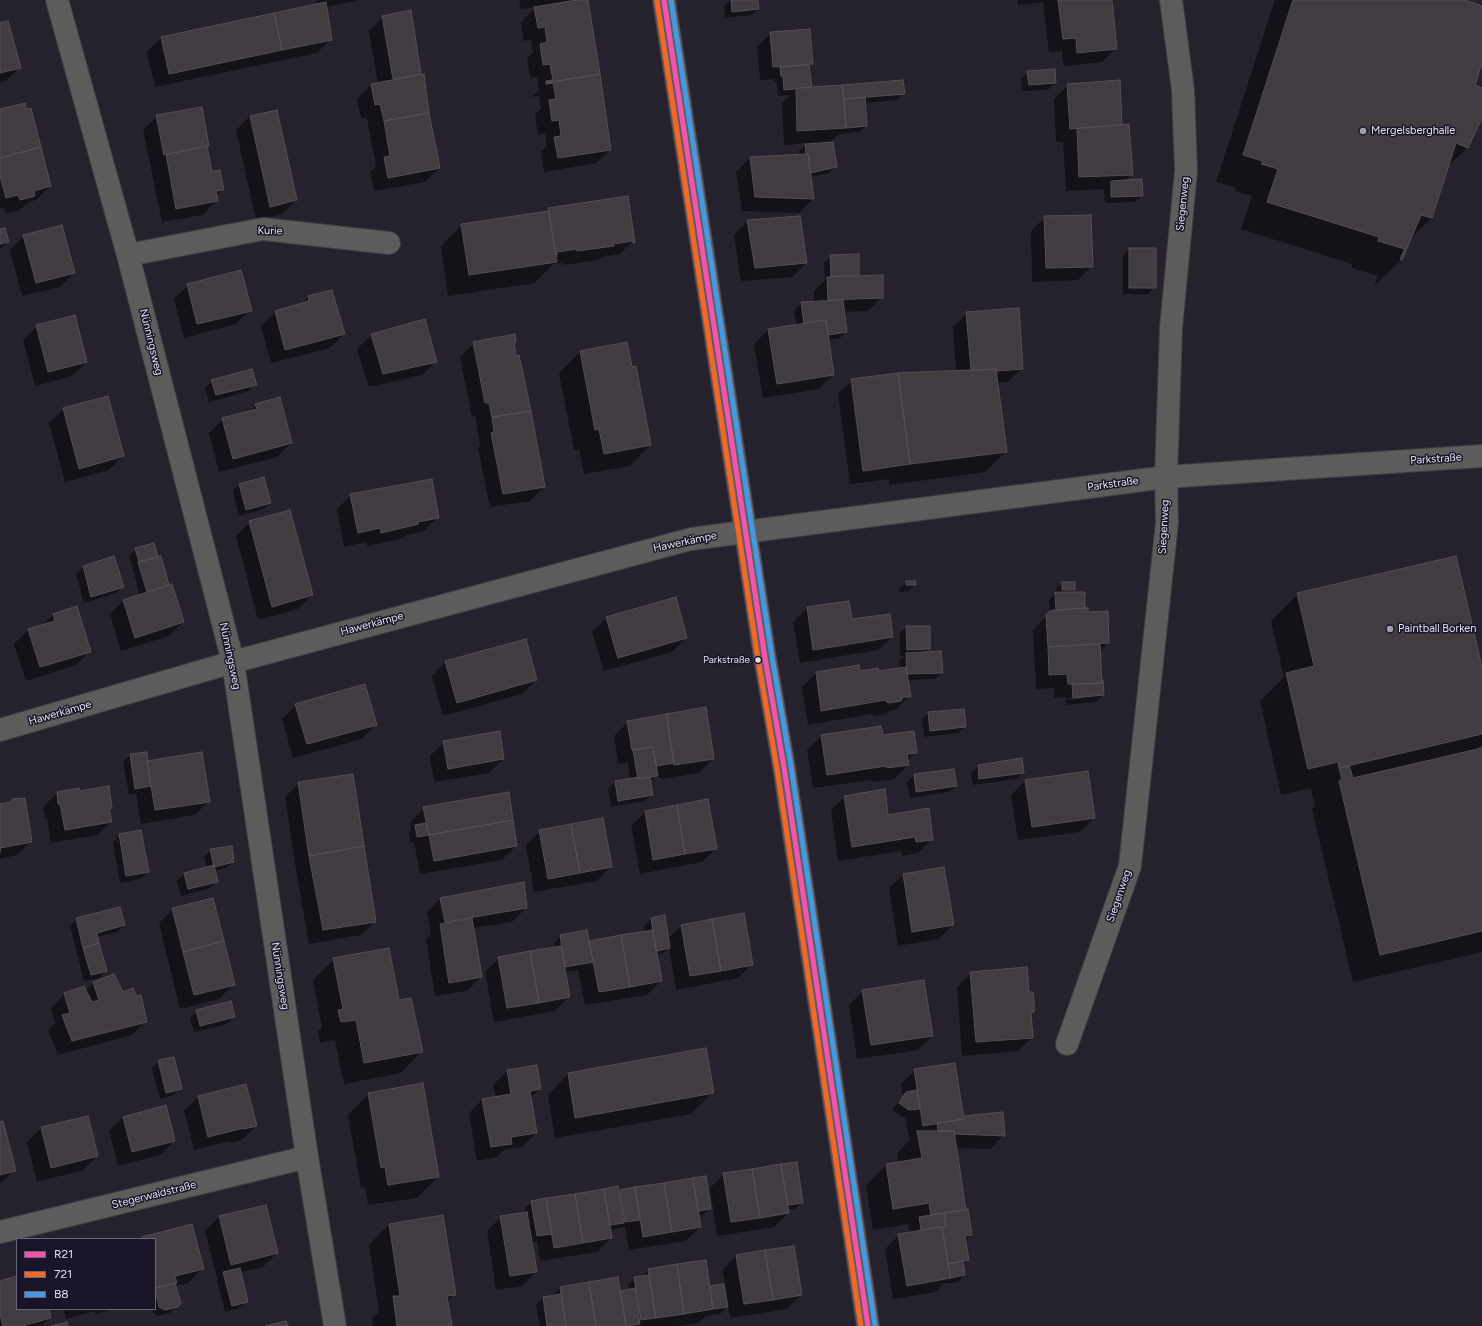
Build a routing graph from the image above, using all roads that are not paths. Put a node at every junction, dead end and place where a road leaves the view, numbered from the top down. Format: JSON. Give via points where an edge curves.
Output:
{"nodes":[{"id":1,"x":57,"y":0,"type":"edge"},
{"id":2,"x":664,"y":0,"type":"edge"},
{"id":3,"x":1171,"y":0,"type":"edge"},
{"id":4,"x":389,"y":243,"type":"dead end"},
{"id":5,"x":128,"y":255,"type":"junction"},
{"id":6,"x":1482,"y":456,"type":"edge"},
{"id":7,"x":1166,"y":477,"type":"junction"},
{"id":8,"x":746,"y":531,"type":"junction"},
{"id":9,"x":233,"y":662,"type":"junction"},
{"id":10,"x":0,"y":730,"type":"edge"},
{"id":11,"x":1067,"y":1044,"type":"dead end"},
{"id":12,"x":308,"y":1157,"type":"junction"},
{"id":13,"x":0,"y":1232,"type":"edge"},
{"id":14,"x":335,"y":1326,"type":"edge"},
{"id":15,"x":868,"y":1326,"type":"edge"}],
"edges":[{"from":1,"to":5,"type":"street","name":"Nünningsweg"},
{"from":2,"to":8,"type":"main road"},
{"from":3,"to":7,"type":"street","name":"Siegenweg","via":[[1183,90],[1186,171],[1171,328]]},
{"from":4,"to":5,"type":"street","name":"Kurie","via":[[263,229]]},
{"from":5,"to":9,"type":"street","name":"Nünningsweg"},
{"from":6,"to":7,"type":"street","name":"Parkstraße"},
{"from":7,"to":8,"type":"street","name":"Parkstraße"},
{"from":7,"to":11,"type":"street","name":"Siegenweg","via":[[1166,523],[1130,866]]},
{"from":8,"to":9,"type":"street","name":"Hawerkämpe","via":[[691,539]]},
{"from":8,"to":15,"type":"main road"},
{"from":9,"to":10,"type":"street","name":"Hawerkämpe"},
{"from":9,"to":12,"type":"street","name":"Nünningsweg"},
{"from":12,"to":13,"type":"street","name":"Stegerwaldstraße"},
{"from":12,"to":14,"type":"street","name":"Nünningsweg"}]}
